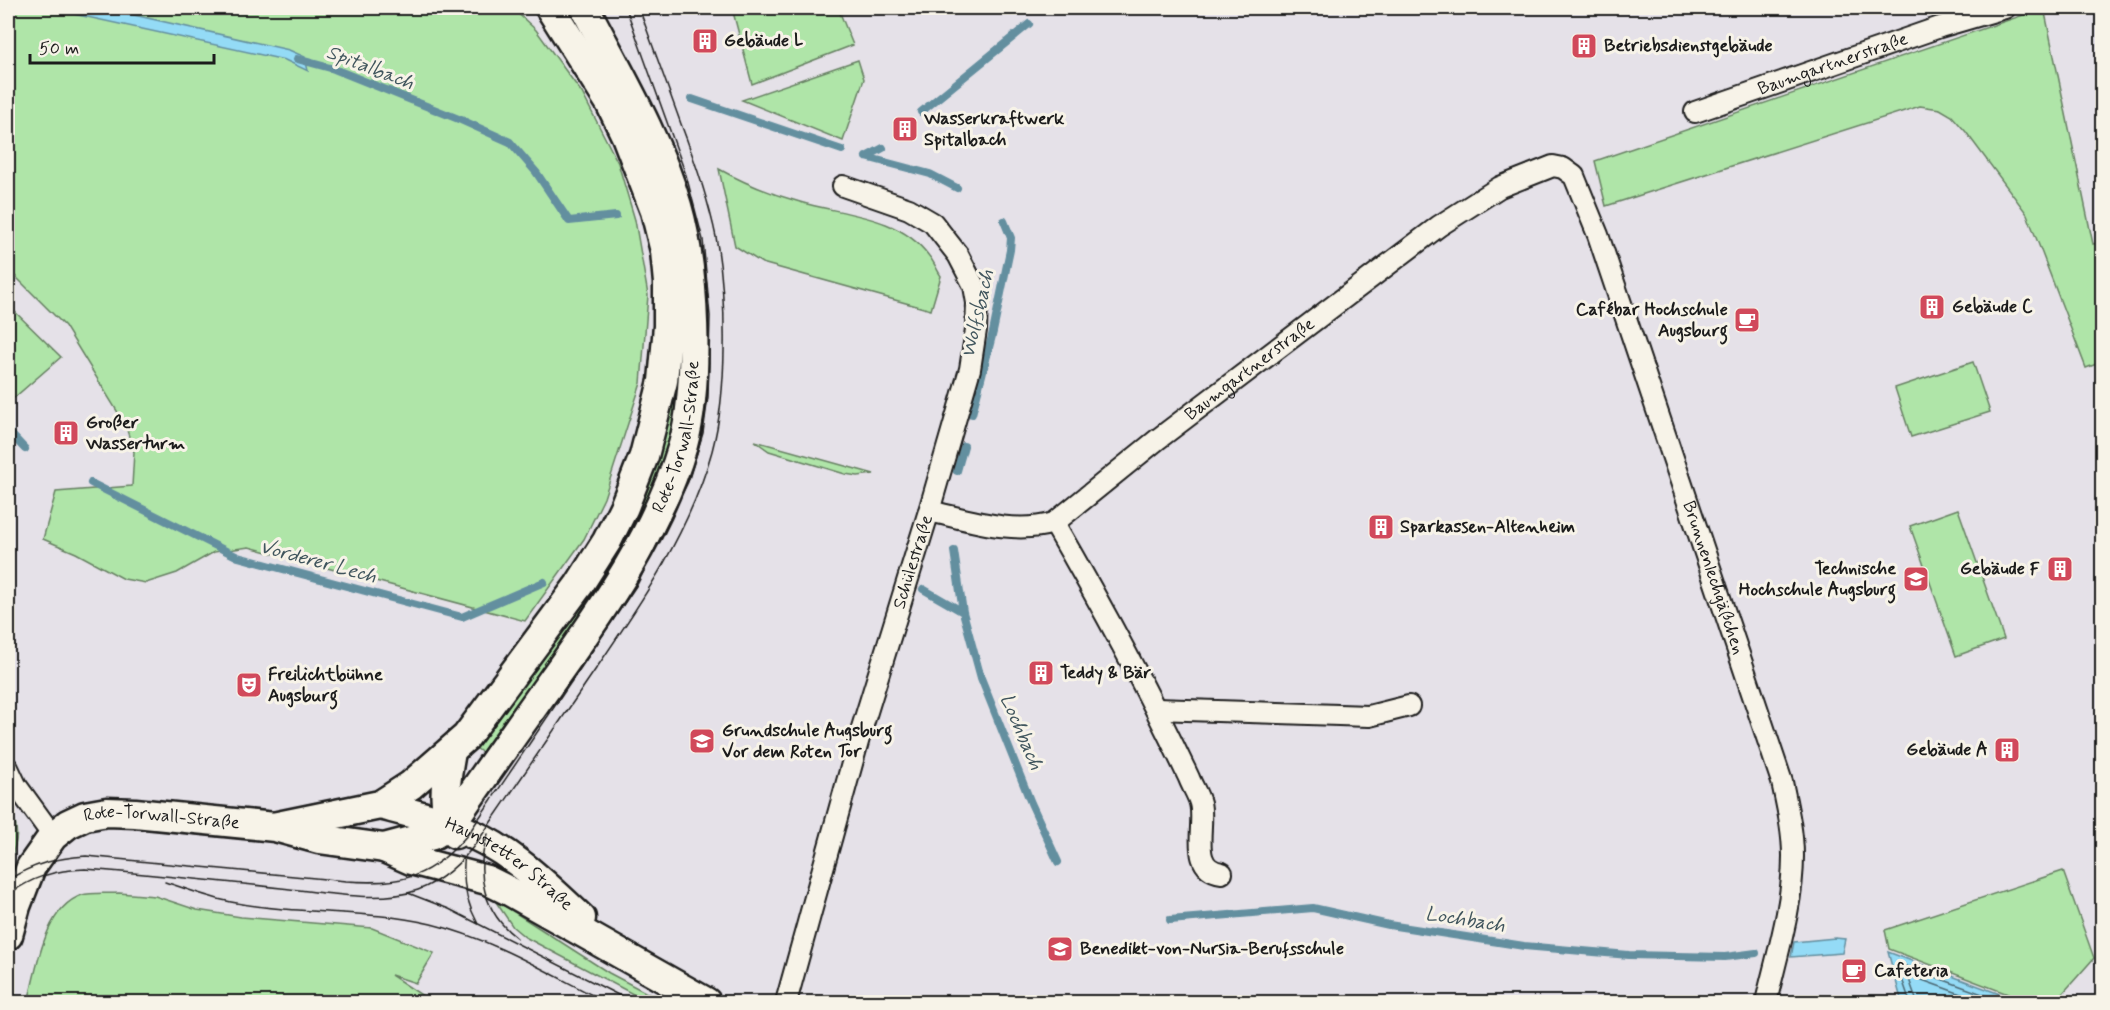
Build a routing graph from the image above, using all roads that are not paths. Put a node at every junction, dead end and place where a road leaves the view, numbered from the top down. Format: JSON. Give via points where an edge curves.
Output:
{"nodes":[{"id":1,"x":550,"y":8,"type":"edge"},
{"id":2,"x":585,"y":8,"type":"edge"},
{"id":3,"x":2005,"y":8,"type":"edge"},
{"id":4,"x":1695,"y":112,"type":"dead end"},
{"id":5,"x":1563,"y":168,"type":"joint"},
{"id":6,"x":843,"y":186,"type":"dead end"},
{"id":7,"x":929,"y":511,"type":"junction"},
{"id":8,"x":1054,"y":523,"type":"junction"},
{"id":9,"x":1409,"y":706,"type":"dead end"},
{"id":10,"x":1156,"y":708,"type":"junction"},
{"id":11,"x":451,"y":752,"type":"junction"},
{"id":12,"x":8,"y":768,"type":"edge"},
{"id":13,"x":380,"y":805,"type":"junction"},
{"id":14,"x":450,"y":825,"type":"junction"},
{"id":15,"x":275,"y":827,"type":"junction"},
{"id":16,"x":53,"y":836,"type":"junction"},
{"id":17,"x":384,"y":848,"type":"junction"},
{"id":18,"x":1222,"y":873,"type":"dead end"},
{"id":19,"x":487,"y":880,"type":"junction"},
{"id":20,"x":8,"y":935,"type":"edge"},
{"id":21,"x":615,"y":951,"type":"junction"},
{"id":22,"x":705,"y":1002,"type":"edge"},
{"id":23,"x":786,"y":1002,"type":"edge"},
{"id":24,"x":1766,"y":1002,"type":"edge"}],
"edges":[{"from":1,"to":11,"type":"main road","name":"Rote-Torwall-Straße","via":[[610,104],[655,210],[668,283],[663,381],[644,456],[607,541],[536,645]]},
{"from":2,"to":14,"type":"main road","name":"Rote-Torwall-Straße","via":[[648,130],[678,207],[690,276],[690,409],[676,468],[644,538],[580,640]]},
{"from":3,"to":4,"type":"street","name":"Baumgartnerstraße","via":[[1946,24]]},
{"from":5,"to":8,"type":"street","name":"Baumgartnerstraße","via":[[1553,166],[1500,187],[1439,226]]},
{"from":5,"to":24,"type":"street","name":"Brunnenlechgäßchen","via":[[1574,176],[1598,235],[1782,782],[1793,856],[1787,911]]},
{"from":6,"to":7,"type":"street","name":"Schülestraße","via":[[909,209],[933,223],[958,255],[974,286],[976,330],[970,369]]},
{"from":7,"to":8,"type":"street","name":"Baumgartnerstraße","via":[[1000,527],[1036,528]]},
{"from":7,"to":23,"type":"street","name":"Schülestraße","via":[[861,731]]},
{"from":8,"to":10,"type":"street"},
{"from":9,"to":10,"type":"street","via":[[1369,716]]},
{"from":10,"to":18,"type":"street","via":[[1200,803],[1201,856],[1213,872]]},
{"from":11,"to":13,"type":"main road","name":"Rote-Torwall-Straße"},
{"from":11,"to":14,"type":"main road","via":[[445,801]]},
{"from":12,"to":16,"type":"street"},
{"from":13,"to":14,"type":"main road","name":"Rote-Torwall-Straße"},
{"from":13,"to":15,"type":"main road","name":"Rote-Torwall-Straße"},
{"from":14,"to":17,"type":"main road","name":"Rote-Torwall-Straße","via":[[433,835]]},
{"from":14,"to":19,"type":"main road","name":"Haunstetter Straße"},
{"from":14,"to":21,"type":"main road","name":"Haunstetter Straße","via":[[497,847],[531,871]]},
{"from":15,"to":16,"type":"main road","name":"Rote-Torwall-Straße","via":[[107,812],[85,816]]},
{"from":15,"to":17,"type":"main road","name":"Rote-Torwall-Straße","via":[[319,839]]},
{"from":16,"to":20,"type":"main road","via":[[31,867]]},
{"from":17,"to":19,"type":"main road","name":"Haunstetter Straße","via":[[411,860]]},
{"from":19,"to":21,"type":"main road","name":"Haunstetter Straße"},
{"from":21,"to":22,"type":"main road","name":"Haunstetter Straße"}]}
